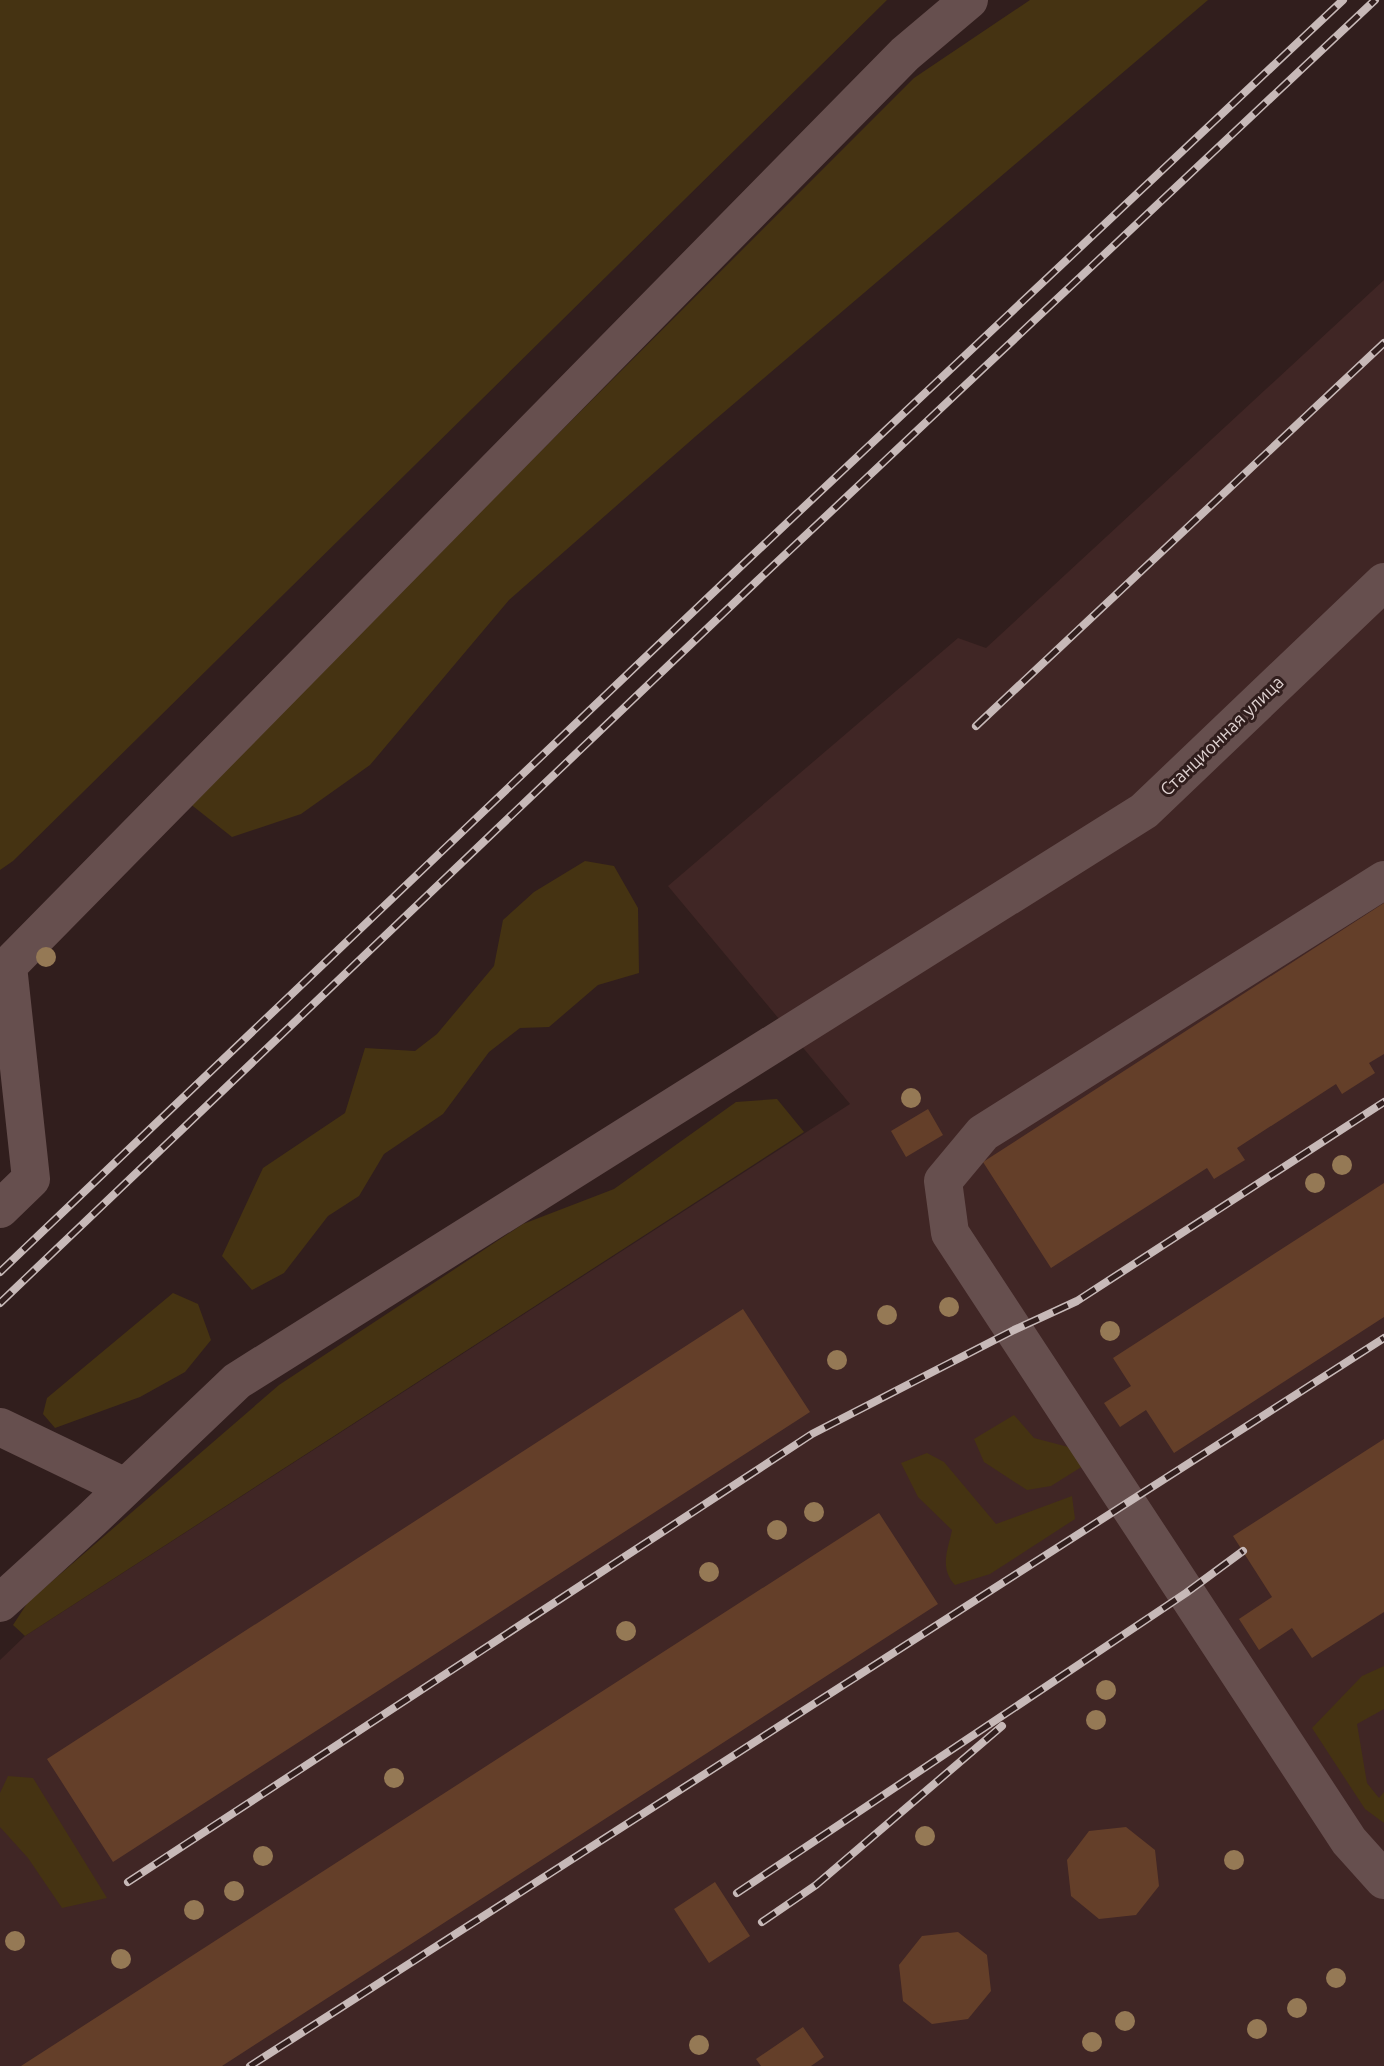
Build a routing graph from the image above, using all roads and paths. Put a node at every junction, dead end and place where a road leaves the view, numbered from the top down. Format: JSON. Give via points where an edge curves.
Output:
{"nodes":[{"id":1,"x":969,"y":0,"type":"edge"},
{"id":2,"x":1384,"y":582,"type":"edge"},
{"id":3,"x":1384,"y":880,"type":"edge"},
{"id":4,"x":0,"y":1209,"type":"edge"},
{"id":5,"x":0,"y":1427,"type":"edge"},
{"id":6,"x":125,"y":1487,"type":"junction"},
{"id":7,"x":0,"y":1603,"type":"edge"},
{"id":8,"x":1384,"y":1880,"type":"edge"}],
"edges":[{"from":1,"to":4,"type":"street","via":[[905,54],[8,966],[31,1179]]},
{"from":2,"to":6,"type":"street","name":"Станционная улица","via":[[1144,811],[237,1381]]},
{"from":3,"to":8,"type":"street","via":[[983,1133],[943,1181],[950,1233],[1349,1841]]},
{"from":5,"to":6,"type":"street"},
{"from":6,"to":7,"type":"street","name":"Станционная улица"}]}
